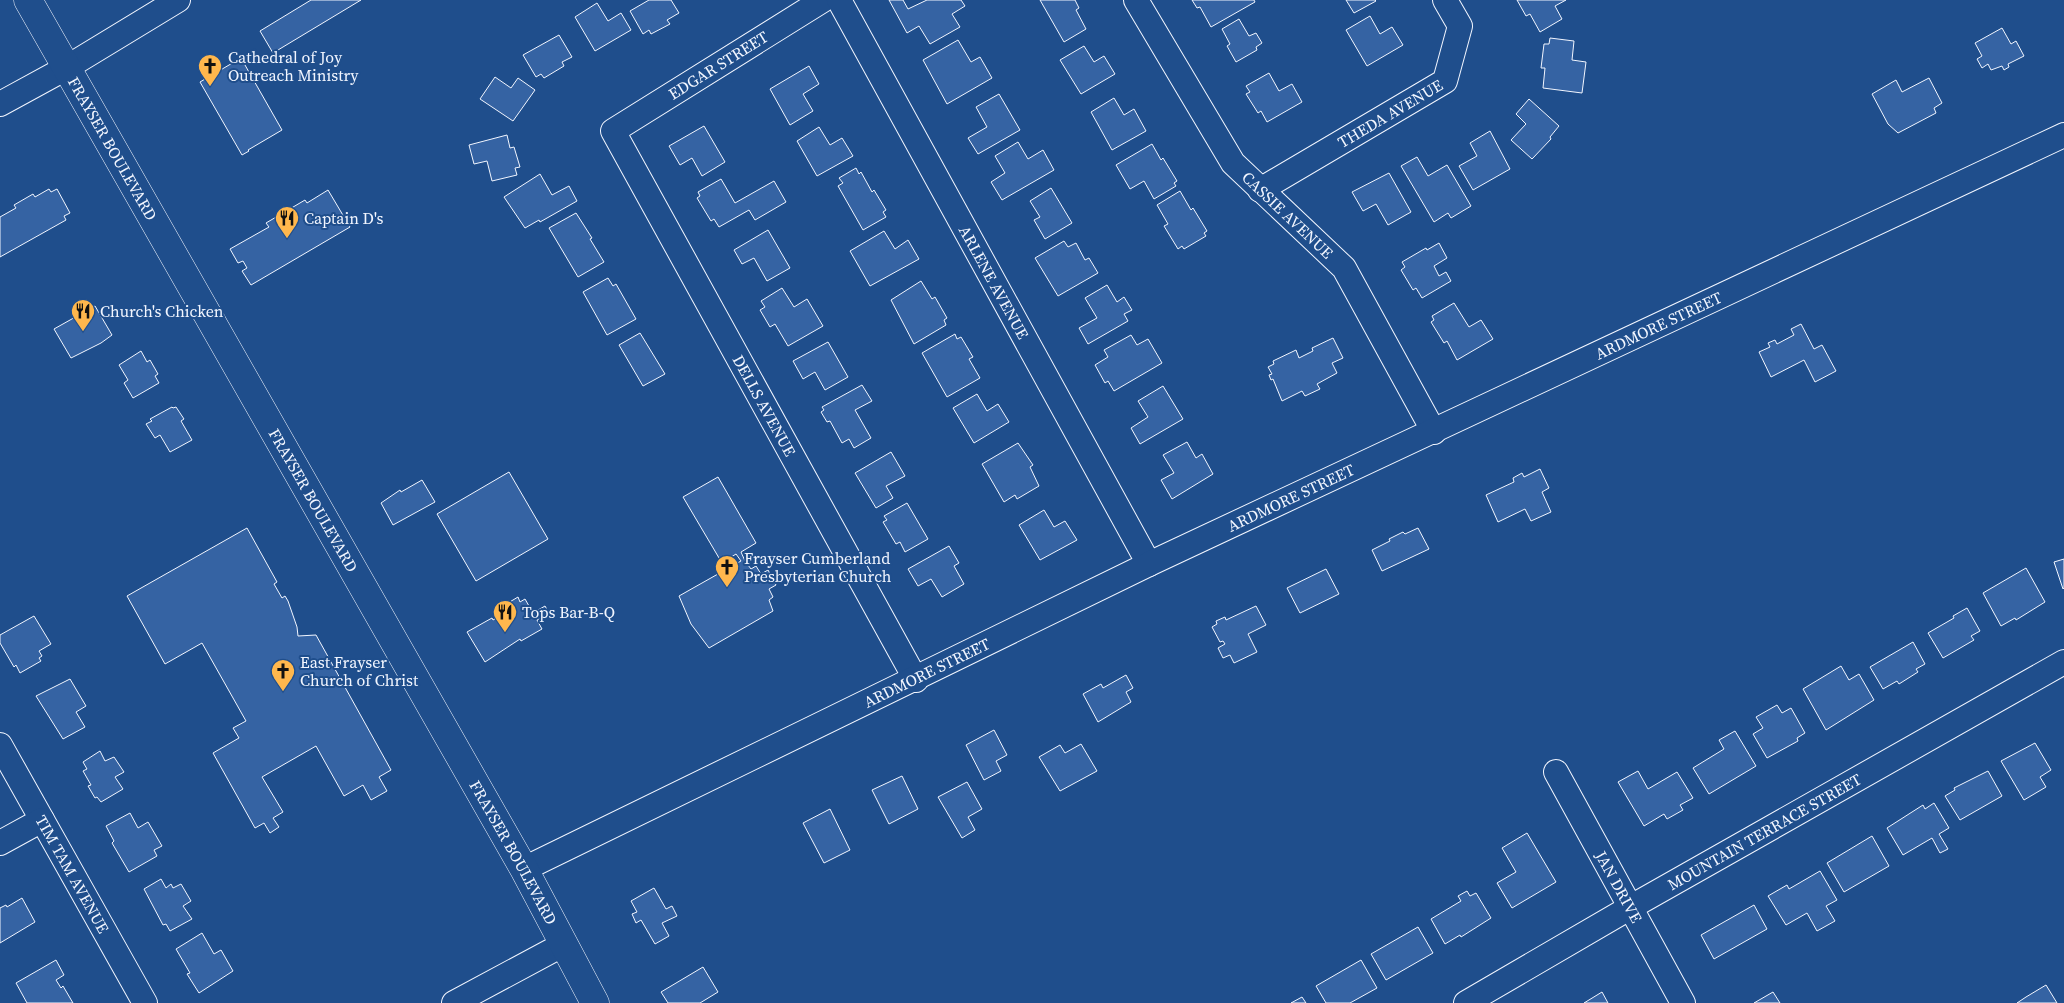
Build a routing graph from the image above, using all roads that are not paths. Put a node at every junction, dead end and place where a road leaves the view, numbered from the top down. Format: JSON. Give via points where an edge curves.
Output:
{"nodes":[{"id":1,"x":28,"y":0,"type":"edge"},
{"id":2,"x":178,"y":0,"type":"edge"},
{"id":3,"x":823,"y":0,"type":"edge"},
{"id":4,"x":839,"y":0,"type":"edge"},
{"id":5,"x":1136,"y":0,"type":"edge"},
{"id":6,"x":1445,"y":0,"type":"edge"},
{"id":7,"x":66,"y":68,"type":"junction"},
{"id":8,"x":0,"y":104,"type":"edge"},
{"id":9,"x":613,"y":131,"type":"joint"},
{"id":10,"x":2064,"y":135,"type":"edge"},
{"id":11,"x":1260,"y":190,"type":"junction"},
{"id":12,"x":1434,"y":432,"type":"junction"},
{"id":13,"x":1149,"y":564,"type":"junction"},
{"id":14,"x":2064,"y":662,"type":"edge"},
{"id":15,"x":916,"y":680,"type":"junction"},
{"id":16,"x":0,"y":745,"type":"edge"},
{"id":17,"x":1556,"y":772,"type":"dead end"},
{"id":18,"x":42,"y":820,"type":"junction"},
{"id":19,"x":0,"y":843,"type":"edge"},
{"id":20,"x":524,"y":869,"type":"junction"},
{"id":21,"x":1631,"y":907,"type":"junction"},
{"id":22,"x":564,"y":944,"type":"junction"},
{"id":23,"x":145,"y":1003,"type":"edge"},
{"id":24,"x":454,"y":1003,"type":"edge"},
{"id":25,"x":595,"y":1003,"type":"edge"},
{"id":26,"x":1466,"y":1003,"type":"edge"},
{"id":27,"x":1683,"y":1003,"type":"edge"}],
"edges":[{"from":1,"to":7,"type":"main road","name":"FRAYSER BOULEVARD"},
{"from":2,"to":7,"type":"street"},
{"from":3,"to":9,"type":"street","name":"EDGAR STREET"},
{"from":4,"to":13,"type":"street","name":"ARLENE AVENUE"},
{"from":5,"to":11,"type":"street","name":"CASSIE AVENUE","via":[[1233,163]]},
{"from":6,"to":11,"type":"street","name":"THEDA AVENUE","via":[[1460,26],[1445,81]]},
{"from":7,"to":8,"type":"street"},
{"from":7,"to":20,"type":"main road","name":"FRAYSER BOULEVARD"},
{"from":9,"to":15,"type":"street","name":"DELLS AVENUE"},
{"from":10,"to":12,"type":"street","name":"ARDMORE STREET"},
{"from":11,"to":12,"type":"street","name":"CASSIE AVENUE","via":[[1344,268]]},
{"from":12,"to":13,"type":"street","name":"ARDMORE STREET"},
{"from":13,"to":15,"type":"street","name":"ARDMORE STREET"},
{"from":14,"to":21,"type":"street","name":"MOUNTAIN TERRACE STREET"},
{"from":15,"to":20,"type":"street","name":"ARDMORE STREET"},
{"from":16,"to":18,"type":"street","name":"TIM TAM AVENUE"},
{"from":17,"to":21,"type":"street","name":"JAN DRIVE"},
{"from":18,"to":19,"type":"street"},
{"from":18,"to":23,"type":"street","name":"TIM TAM AVENUE"},
{"from":20,"to":22,"type":"main road","name":"FRAYSER BOULEVARD"},
{"from":21,"to":26,"type":"street","name":"MOUNTAIN TERRACE STREET"},
{"from":21,"to":27,"type":"street","name":"JAN DRIVE"},
{"from":22,"to":24,"type":"street"},
{"from":22,"to":25,"type":"main road","name":"FRAYSER BOULEVARD"}]}
